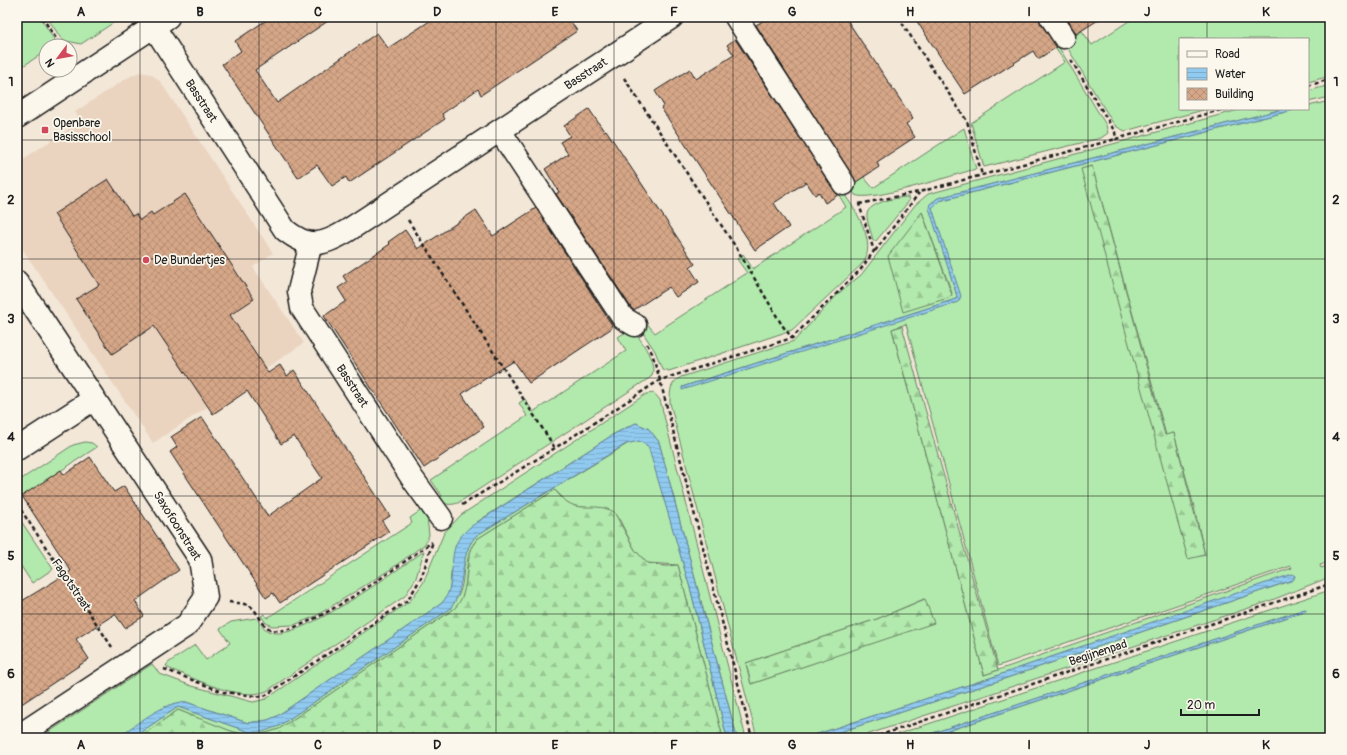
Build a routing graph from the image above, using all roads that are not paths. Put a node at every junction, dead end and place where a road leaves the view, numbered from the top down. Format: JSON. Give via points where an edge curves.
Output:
{"nodes":[{"id":1,"x":672,"y":17,"type":"edge"},
{"id":2,"x":736,"y":17,"type":"edge"},
{"id":3,"x":1051,"y":17,"type":"edge"},
{"id":4,"x":161,"y":22,"type":"edge"},
{"id":5,"x":1064,"y":37,"type":"road end"},
{"id":6,"x":17,"y":117,"type":"edge"},
{"id":7,"x":500,"y":131,"type":"junction"},
{"id":8,"x":844,"y":184,"type":"road end"},
{"id":9,"x":311,"y":243,"type":"junction"},
{"id":10,"x":17,"y":282,"type":"edge"},
{"id":11,"x":635,"y":325,"type":"road end"},
{"id":12,"x":94,"y":399,"type":"junction"},
{"id":13,"x":17,"y":449,"type":"edge"},
{"id":14,"x":441,"y":518,"type":"road end"},
{"id":15,"x":17,"y":737,"type":"edge"}],
"edges":[{"from":1,"to":7,"type":"street","name":"Basstraat"},
{"from":2,"to":8,"type":"street"},
{"from":3,"to":5,"type":"street"},
{"from":4,"to":6,"type":"street"},
{"from":4,"to":9,"type":"street","name":"Basstraat","via":[[285,230],[297,240]]},
{"from":7,"to":9,"type":"street","name":"Basstraat","via":[[329,242]]},
{"from":7,"to":11,"type":"street","via":[[624,318]]},
{"from":9,"to":14,"type":"street","name":"Basstraat","via":[[299,291],[302,308],[412,478]]},
{"from":10,"to":12,"type":"street","name":"Saxofoonstraat"},
{"from":12,"to":13,"type":"street"},
{"from":12,"to":15,"type":"street","name":"Saxofoonstraat","via":[[200,559],[206,597],[187,625]]}]}
